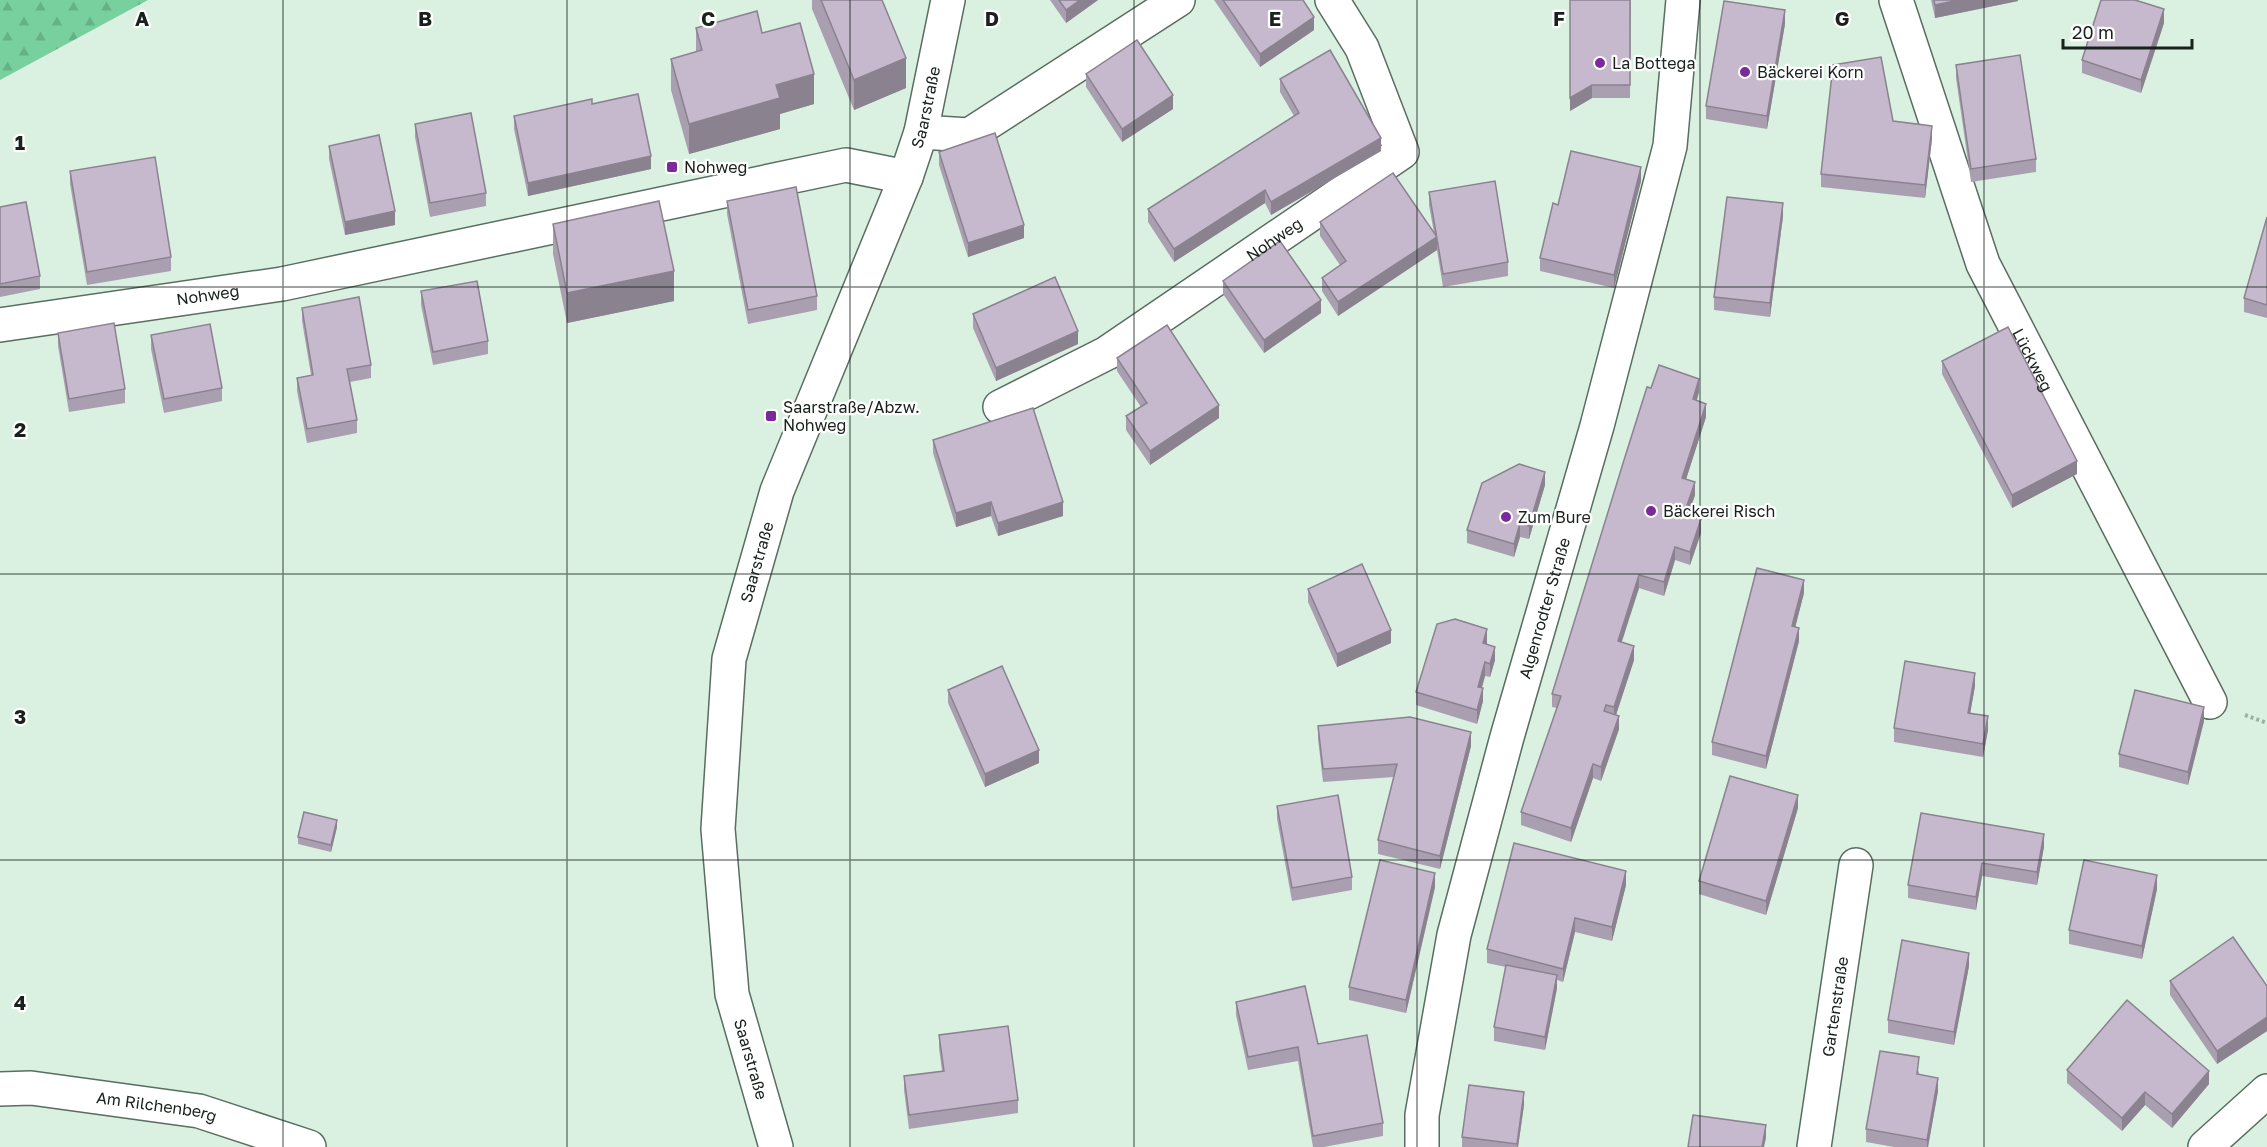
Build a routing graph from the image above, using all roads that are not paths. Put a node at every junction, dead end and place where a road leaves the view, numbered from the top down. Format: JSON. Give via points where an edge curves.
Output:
{"nodes":[{"id":1,"x":948,"y":0,"type":"edge"},
{"id":2,"x":1178,"y":0,"type":"edge"},
{"id":3,"x":1332,"y":0,"type":"edge"},
{"id":4,"x":1683,"y":0,"type":"edge"},
{"id":5,"x":1896,"y":0,"type":"edge"},
{"id":6,"x":921,"y":132,"type":"junction"},
{"id":7,"x":906,"y":177,"type":"junction"},
{"id":8,"x":0,"y":325,"type":"edge"},
{"id":9,"x":1000,"y":407,"type":"dead end"},
{"id":10,"x":2210,"y":702,"type":"dead end"},
{"id":11,"x":1856,"y":865,"type":"dead end"},
{"id":12,"x":0,"y":1089,"type":"edge"},
{"id":13,"x":2267,"y":1091,"type":"edge"},
{"id":14,"x":309,"y":1147,"type":"edge"},
{"id":15,"x":776,"y":1147,"type":"edge"},
{"id":16,"x":1422,"y":1147,"type":"edge"},
{"id":17,"x":1814,"y":1147,"type":"edge"},
{"id":18,"x":2205,"y":1147,"type":"edge"}],
"edges":[{"from":1,"to":6,"type":"street","name":"Saarstraße"},
{"from":2,"to":6,"type":"street","via":[[969,135]]},
{"from":3,"to":9,"type":"street","name":"Nohweg","via":[[1362,48],[1402,152],[1107,353]]},
{"from":4,"to":16,"type":"street","name":"Algenrodter Straße","via":[[1670,146],[1597,426],[1454,935],[1422,1114]]},
{"from":5,"to":10,"type":"street","name":"Lückweg","via":[[1983,264]]},
{"from":6,"to":7,"type":"street","name":"Saarstraße"},
{"from":7,"to":8,"type":"street","name":"Nohweg","via":[[846,165],[282,284]]},
{"from":7,"to":15,"type":"street","name":"Saarstraße","via":[[777,491],[729,658],[718,829],[732,993]]},
{"from":11,"to":17,"type":"street","name":"Gartenstraße"},
{"from":12,"to":14,"type":"street","name":"Am Rilchenberg","via":[[31,1088],[199,1111]]},
{"from":13,"to":18,"type":"street"}]}
